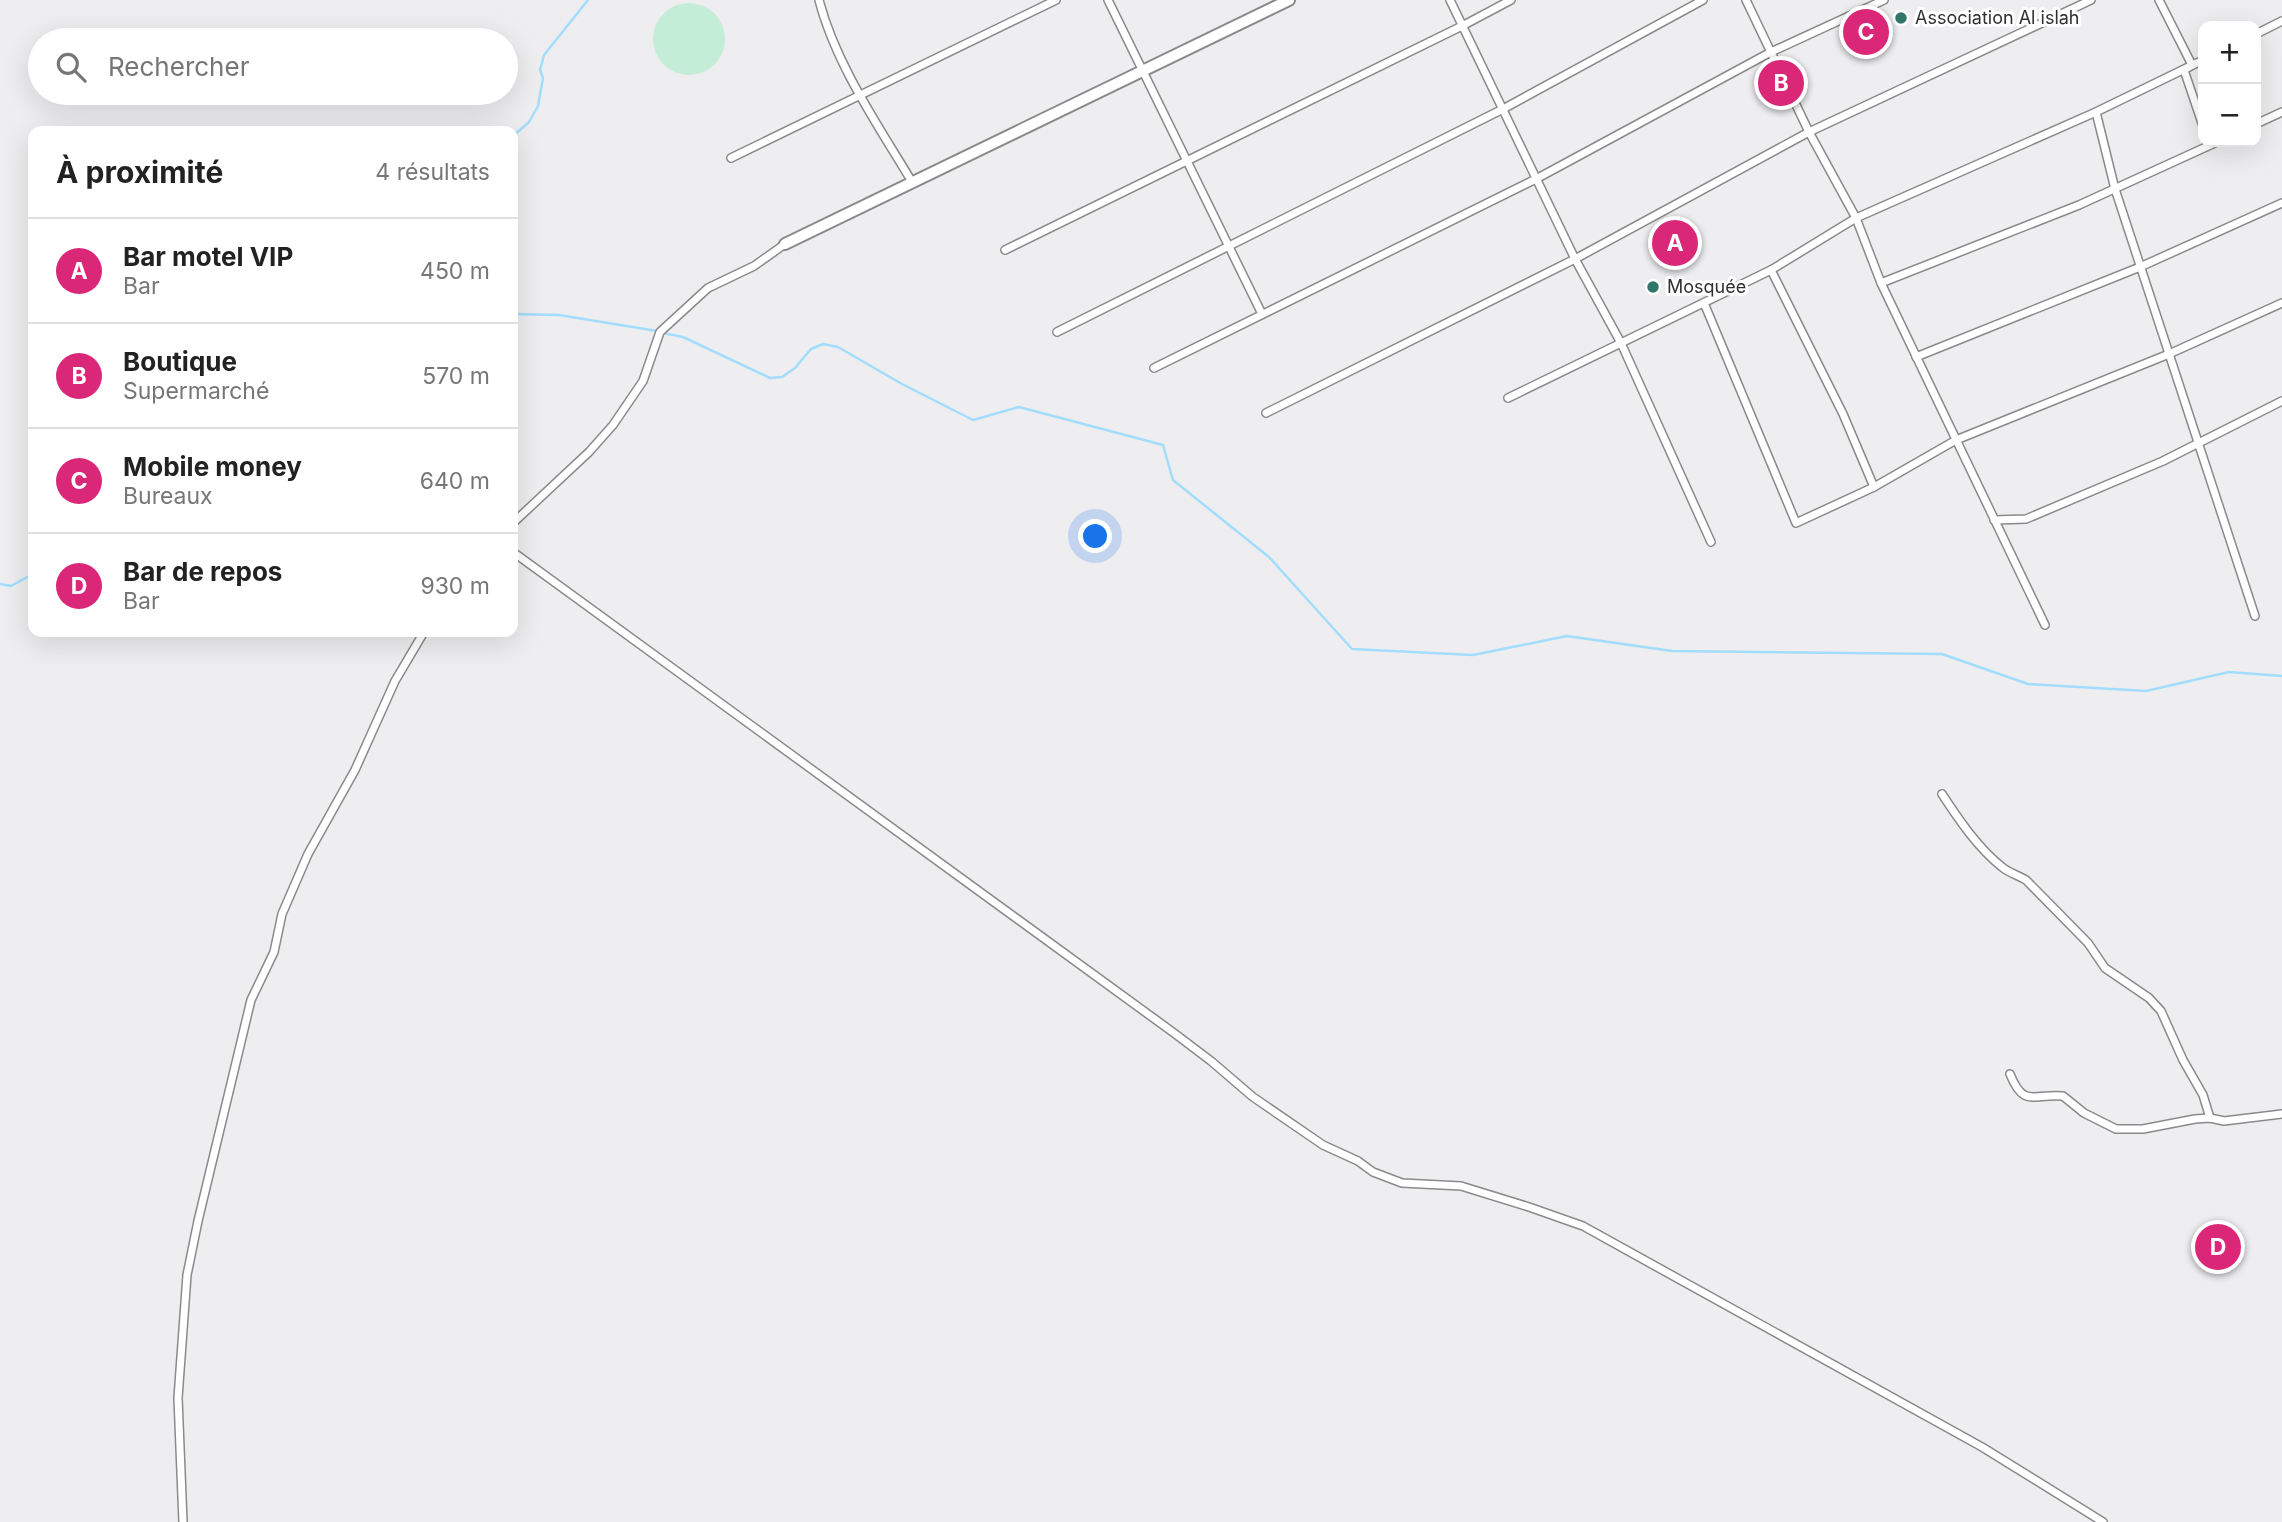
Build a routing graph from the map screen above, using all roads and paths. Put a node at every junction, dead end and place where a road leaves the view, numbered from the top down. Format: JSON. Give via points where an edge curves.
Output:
{"nodes":[{"id":1,"x":819,"y":0,"type":"edge"},
{"id":2,"x":1056,"y":0,"type":"edge"},
{"id":3,"x":1108,"y":0,"type":"edge"},
{"id":4,"x":1289,"y":0,"type":"edge"},
{"id":5,"x":1450,"y":0,"type":"edge"},
{"id":6,"x":1511,"y":0,"type":"edge"},
{"id":7,"x":1703,"y":0,"type":"edge"},
{"id":8,"x":1746,"y":0,"type":"edge"},
{"id":9,"x":1884,"y":0,"type":"edge"},
{"id":10,"x":2091,"y":0,"type":"edge"},
{"id":11,"x":2159,"y":0,"type":"edge"},
{"id":12,"x":2282,"y":21,"type":"edge"},
{"id":13,"x":1462,"y":26,"type":"junction"},
{"id":14,"x":2261,"y":32,"type":"edge"},
{"id":15,"x":1771,"y":52,"type":"junction"},
{"id":16,"x":2198,"y":62,"type":"edge"},
{"id":17,"x":2192,"y":65,"type":"junction"},
{"id":18,"x":1143,"y":71,"type":"junction"},
{"id":19,"x":861,"y":94,"type":"junction"},
{"id":20,"x":1503,"y":109,"type":"junction"},
{"id":21,"x":2198,"y":111,"type":"edge"},
{"id":22,"x":2095,"y":112,"type":"junction"},
{"id":23,"x":2282,"y":112,"type":"edge"},
{"id":24,"x":2261,"y":122,"type":"edge"},
{"id":25,"x":1809,"y":132,"type":"junction"},
{"id":26,"x":2204,"y":147,"type":"edge"},
{"id":27,"x":731,"y":158,"type":"dead end"},
{"id":28,"x":1186,"y":161,"type":"junction"},
{"id":29,"x":1536,"y":179,"type":"junction"},
{"id":30,"x":912,"y":182,"type":"junction"},
{"id":31,"x":2115,"y":189,"type":"junction"},
{"id":32,"x":2282,"y":203,"type":"edge"},
{"id":33,"x":1856,"y":218,"type":"junction"},
{"id":34,"x":785,"y":244,"type":"joint"},
{"id":35,"x":1228,"y":247,"type":"junction"},
{"id":36,"x":1005,"y":250,"type":"dead end"},
{"id":37,"x":1575,"y":259,"type":"junction"},
{"id":38,"x":2140,"y":267,"type":"junction"},
{"id":39,"x":1771,"y":270,"type":"junction"},
{"id":40,"x":1881,"y":283,"type":"junction"},
{"id":41,"x":1704,"y":303,"type":"junction"},
{"id":42,"x":2282,"y":303,"type":"edge"},
{"id":43,"x":1262,"y":314,"type":"junction"},
{"id":44,"x":1057,"y":332,"type":"dead end"},
{"id":45,"x":1621,"y":343,"type":"junction"},
{"id":46,"x":2169,"y":355,"type":"junction"},
{"id":47,"x":1916,"y":357,"type":"junction"},
{"id":48,"x":1154,"y":368,"type":"dead end"},
{"id":49,"x":1508,"y":398,"type":"dead end"},
{"id":50,"x":2282,"y":401,"type":"edge"},
{"id":51,"x":1266,"y":413,"type":"dead end"},
{"id":52,"x":1956,"y":440,"type":"junction"},
{"id":53,"x":2198,"y":443,"type":"junction"},
{"id":54,"x":1874,"y":487,"type":"junction"},
{"id":55,"x":518,"y":518,"type":"edge"},
{"id":56,"x":1994,"y":520,"type":"junction"},
{"id":57,"x":1712,"y":542,"type":"dead end"},
{"id":58,"x":518,"y":556,"type":"edge"},
{"id":59,"x":2255,"y":616,"type":"dead end"},
{"id":60,"x":2045,"y":625,"type":"dead end"},
{"id":61,"x":421,"y":637,"type":"edge"},
{"id":62,"x":1942,"y":794,"type":"dead end"},
{"id":63,"x":2010,"y":1074,"type":"dead end"},
{"id":64,"x":2282,"y":1114,"type":"edge"},
{"id":65,"x":2210,"y":1118,"type":"junction"},
{"id":66,"x":183,"y":1522,"type":"edge"},
{"id":67,"x":2103,"y":1522,"type":"edge"}],
"edges":[{"from":1,"to":19,"type":"street","via":[[831,36]]},
{"from":2,"to":19,"type":"street"},
{"from":3,"to":18,"type":"street"},
{"from":4,"to":18,"type":"street"},
{"from":5,"to":13,"type":"street"},
{"from":6,"to":13,"type":"street"},
{"from":7,"to":20,"type":"street"},
{"from":8,"to":15,"type":"street"},
{"from":9,"to":15,"type":"street"},
{"from":10,"to":25,"type":"street"},
{"from":11,"to":17,"type":"street"},
{"from":12,"to":14,"type":"street"},
{"from":13,"to":20,"type":"street"},
{"from":13,"to":28,"type":"street"},
{"from":15,"to":25,"type":"street"},
{"from":15,"to":29,"type":"street"},
{"from":16,"to":17,"type":"street"},
{"from":17,"to":21,"type":"street","via":[[2184,70]]},
{"from":17,"to":22,"type":"street"},
{"from":18,"to":28,"type":"street"},
{"from":18,"to":30,"type":"street"},
{"from":19,"to":27,"type":"street"},
{"from":19,"to":30,"type":"street"},
{"from":20,"to":29,"type":"street"},
{"from":20,"to":35,"type":"street"},
{"from":22,"to":31,"type":"street"},
{"from":22,"to":33,"type":"street"},
{"from":23,"to":24,"type":"street"},
{"from":25,"to":33,"type":"street"},
{"from":25,"to":37,"type":"street"},
{"from":26,"to":31,"type":"street"},
{"from":28,"to":35,"type":"street"},
{"from":28,"to":36,"type":"street"},
{"from":29,"to":37,"type":"street"},
{"from":29,"to":43,"type":"street"},
{"from":30,"to":34,"type":"street"},
{"from":31,"to":38,"type":"street"},
{"from":31,"to":40,"type":"street"},
{"from":32,"to":38,"type":"street"},
{"from":33,"to":39,"type":"street"},
{"from":33,"to":40,"type":"street"},
{"from":34,"to":55,"type":"street","via":[[754,266],[708,288],[660,332],[643,381],[613,425]]},
{"from":35,"to":43,"type":"street"},
{"from":35,"to":44,"type":"street"},
{"from":37,"to":45,"type":"street"},
{"from":37,"to":51,"type":"street"},
{"from":38,"to":46,"type":"street"},
{"from":38,"to":47,"type":"street"},
{"from":39,"to":41,"type":"street"},
{"from":39,"to":54,"type":"street"},
{"from":40,"to":47,"type":"street"},
{"from":41,"to":45,"type":"street"},
{"from":41,"to":54,"type":"street","via":[[1796,523]]},
{"from":42,"to":46,"type":"street"},
{"from":43,"to":48,"type":"street"},
{"from":45,"to":49,"type":"street"},
{"from":45,"to":57,"type":"street"},
{"from":46,"to":52,"type":"street"},
{"from":46,"to":53,"type":"street"},
{"from":47,"to":52,"type":"street"},
{"from":50,"to":53,"type":"street"},
{"from":52,"to":54,"type":"street"},
{"from":52,"to":56,"type":"street"},
{"from":53,"to":56,"type":"street","via":[[2026,519]]},
{"from":53,"to":59,"type":"street"},
{"from":56,"to":60,"type":"street"},
{"from":58,"to":67,"type":"street","via":[[1322,1145],[1402,1183],[1461,1186],[1583,1226],[1982,1447]]},
{"from":61,"to":66,"type":"street","via":[[308,855],[282,914],[269,966],[251,1000],[187,1275],[178,1407]]},
{"from":62,"to":65,"type":"street","via":[[1991,857],[2026,880],[2088,943],[2105,968],[2161,1011]]},
{"from":63,"to":65,"type":"street","via":[[2023,1096],[2063,1096],[2116,1129]]},
{"from":64,"to":65,"type":"street","via":[[2224,1121]]}]}
